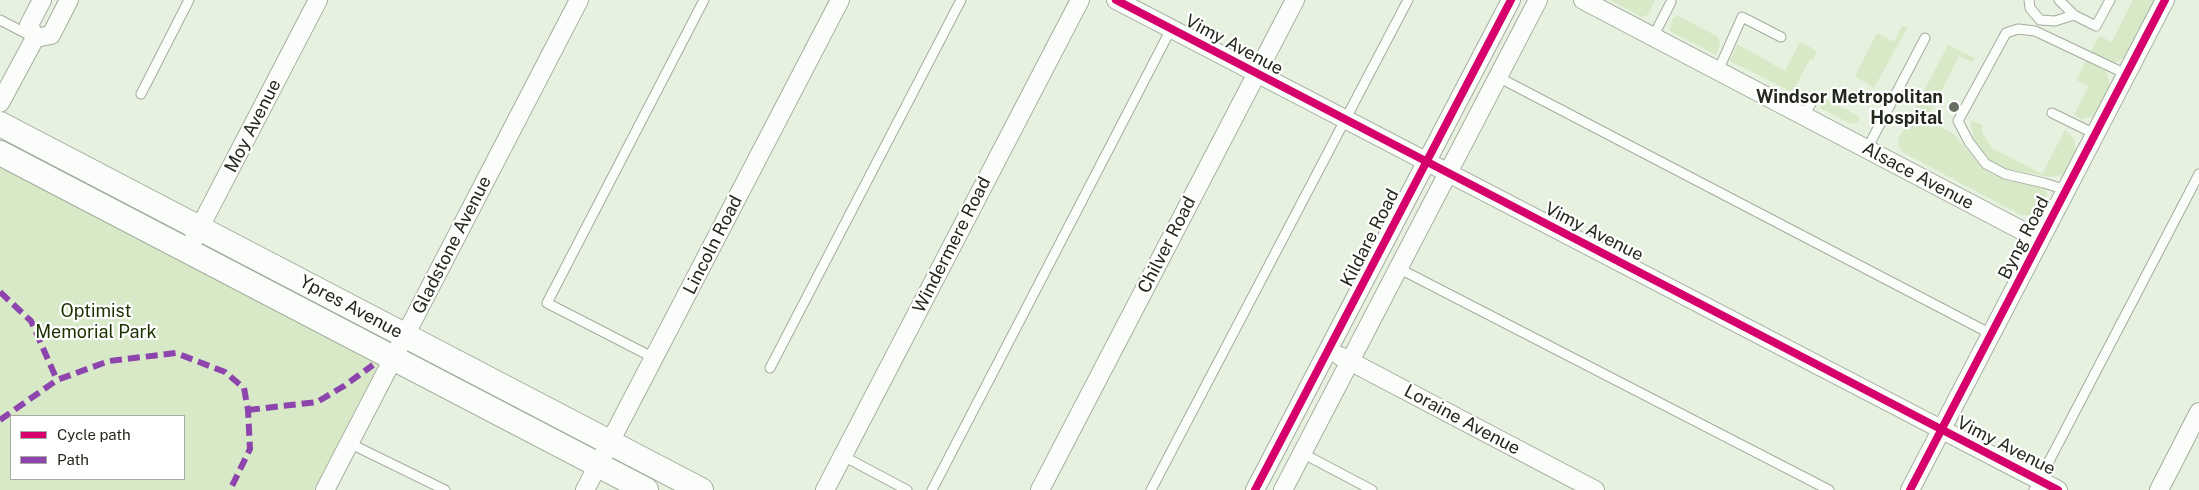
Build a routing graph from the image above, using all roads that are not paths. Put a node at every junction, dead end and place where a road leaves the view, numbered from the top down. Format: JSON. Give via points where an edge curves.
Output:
{"nodes":[{"id":1,"x":42,"y":0,"type":"edge"},
{"id":2,"x":69,"y":0,"type":"edge"},
{"id":3,"x":189,"y":0,"type":"edge"},
{"id":4,"x":318,"y":0,"type":"edge"},
{"id":5,"x":579,"y":0,"type":"edge"},
{"id":6,"x":704,"y":0,"type":"edge"},
{"id":7,"x":840,"y":0,"type":"edge"},
{"id":8,"x":961,"y":0,"type":"edge"},
{"id":9,"x":1080,"y":0,"type":"edge"},
{"id":10,"x":1116,"y":0,"type":"edge"},
{"id":11,"x":1295,"y":0,"type":"edge"},
{"id":12,"x":1408,"y":0,"type":"edge"},
{"id":13,"x":1511,"y":0,"type":"edge"},
{"id":14,"x":1538,"y":0,"type":"edge"},
{"id":15,"x":1583,"y":0,"type":"edge"},
{"id":16,"x":2029,"y":0,"type":"edge"},
{"id":17,"x":2059,"y":0,"type":"edge"},
{"id":18,"x":2110,"y":0,"type":"edge"},
{"id":19,"x":2164,"y":0,"type":"edge"},
{"id":20,"x":1671,"y":2,"type":"dead end"},
{"id":21,"x":2074,"y":15,"type":"junction"},
{"id":22,"x":0,"y":20,"type":"edge"},
{"id":23,"x":1171,"y":29,"type":"junction"},
{"id":24,"x":1653,"y":37,"type":"junction"},
{"id":25,"x":1781,"y":37,"type":"dead end"},
{"id":26,"x":35,"y":38,"type":"junction"},
{"id":27,"x":1925,"y":38,"type":"dead end"},
{"id":28,"x":1718,"y":71,"type":"junction"},
{"id":29,"x":1257,"y":73,"type":"junction"},
{"id":30,"x":2126,"y":74,"type":"junction"},
{"id":31,"x":1498,"y":77,"type":"junction"},
{"id":32,"x":141,"y":94,"type":"dead end"},
{"id":33,"x":1814,"y":98,"type":"dead end"},
{"id":34,"x":0,"y":103,"type":"edge"},
{"id":35,"x":2052,"y":113,"type":"dead end"},
{"id":36,"x":1804,"y":116,"type":"junction"},
{"id":37,"x":1346,"y":120,"type":"junction"},
{"id":38,"x":0,"y":124,"type":"edge"},
{"id":39,"x":2095,"y":134,"type":"junction"},
{"id":40,"x":1866,"y":149,"type":"junction"},
{"id":41,"x":0,"y":153,"type":"edge"},
{"id":42,"x":1426,"y":162,"type":"junction"},
{"id":43,"x":1448,"y":172,"type":"junction"},
{"id":44,"x":2199,"y":174,"type":"edge"},
{"id":45,"x":2066,"y":190,"type":"junction"},
{"id":46,"x":200,"y":228,"type":"junction"},
{"id":47,"x":2040,"y":240,"type":"junction"},
{"id":48,"x":188,"y":252,"type":"junction"},
{"id":49,"x":1398,"y":268,"type":"junction"},
{"id":50,"x":1991,"y":334,"type":"junction"},
{"id":51,"x":405,"y":335,"type":"junction"},
{"id":52,"x":1329,"y":350,"type":"junction"},
{"id":53,"x":393,"y":358,"type":"junction"},
{"id":54,"x":654,"y":358,"type":"junction"},
{"id":55,"x":1350,"y":361,"type":"junction"},
{"id":56,"x":770,"y":368,"type":"dead end"},
{"id":57,"x":2199,"y":412,"type":"edge"},
{"id":58,"x":1942,"y":430,"type":"junction"},
{"id":59,"x":611,"y":442,"type":"junction"},
{"id":60,"x":349,"y":443,"type":"junction"},
{"id":61,"x":1302,"y":453,"type":"junction"},
{"id":62,"x":843,"y":456,"type":"junction"},
{"id":63,"x":599,"y":466,"type":"junction"},
{"id":64,"x":2037,"y":485,"type":"edge"},
{"id":65,"x":325,"y":490,"type":"edge"},
{"id":66,"x":445,"y":490,"type":"edge"},
{"id":67,"x":585,"y":490,"type":"edge"},
{"id":68,"x":646,"y":490,"type":"edge"},
{"id":69,"x":701,"y":490,"type":"edge"},
{"id":70,"x":825,"y":490,"type":"edge"},
{"id":71,"x":907,"y":490,"type":"edge"},
{"id":72,"x":932,"y":490,"type":"edge"},
{"id":73,"x":1040,"y":490,"type":"edge"},
{"id":74,"x":1151,"y":490,"type":"edge"},
{"id":75,"x":1255,"y":490,"type":"edge"},
{"id":76,"x":1283,"y":490,"type":"edge"},
{"id":77,"x":1372,"y":490,"type":"edge"},
{"id":78,"x":1596,"y":490,"type":"edge"},
{"id":79,"x":1829,"y":490,"type":"edge"},
{"id":80,"x":1910,"y":490,"type":"edge"},
{"id":81,"x":2058,"y":490,"type":"edge"},
{"id":82,"x":2159,"y":490,"type":"edge"}],
"edges":[{"from":1,"to":26,"type":"street","via":[[29,25]]},
{"from":2,"to":26,"type":"street","via":[[51,35]]},
{"from":3,"to":32,"type":"lane"},
{"from":4,"to":46,"type":"street","name":"Moy Avenue"},
{"from":5,"to":51,"type":"street","name":"Gladstone Avenue"},
{"from":6,"to":54,"type":"lane","via":[[547,303]]},
{"from":7,"to":54,"type":"street","name":"Lincoln Road"},
{"from":8,"to":56,"type":"lane"},
{"from":9,"to":62,"type":"street","name":"Windermere Road"},
{"from":10,"to":23,"type":"street","name":"Vimy Avenue"},
{"from":11,"to":29,"type":"street","name":"Chilver Road"},
{"from":12,"to":37,"type":"lane"},
{"from":13,"to":42,"type":"street","name":"Kildare Road"},
{"from":14,"to":31,"type":"street"},
{"from":15,"to":24,"type":"street","name":"Alsace Avenue"},
{"from":16,"to":21,"type":"lane","via":[[2030,8],[2040,20],[2055,21]]},
{"from":17,"to":21,"type":"lane"},
{"from":18,"to":21,"type":"lane","via":[[2096,26]]},
{"from":19,"to":30,"type":"street","name":"Byng Road"},
{"from":20,"to":24,"type":"lane"},
{"from":22,"to":26,"type":"lane"},
{"from":23,"to":29,"type":"street","name":"Vimy Avenue"},
{"from":23,"to":72,"type":"lane"},
{"from":24,"to":28,"type":"street","name":"Alsace Avenue"},
{"from":25,"to":28,"type":"lane","via":[[1742,17]]},
{"from":26,"to":34,"type":"street"},
{"from":27,"to":40,"type":"lane"},
{"from":28,"to":36,"type":"street","name":"Alsace Avenue"},
{"from":29,"to":37,"type":"street","name":"Vimy Avenue"},
{"from":29,"to":73,"type":"street","name":"Chilver Road"},
{"from":30,"to":39,"type":"street","name":"Byng Road"},
{"from":30,"to":45,"type":"lane","via":[[2035,30],[2018,29],[2006,34],[1958,122],[1986,164],[2005,174]]},
{"from":31,"to":43,"type":"street"},
{"from":31,"to":50,"type":"lane"},
{"from":33,"to":36,"type":"lane"},
{"from":35,"to":39,"type":"lane"},
{"from":36,"to":40,"type":"street","name":"Alsace Avenue"},
{"from":37,"to":42,"type":"street","name":"Vimy Avenue"},
{"from":37,"to":74,"type":"lane"},
{"from":38,"to":46,"type":"main road","name":"Ypres Avenue"},
{"from":39,"to":45,"type":"street","name":"Byng Road"},
{"from":40,"to":47,"type":"street","name":"Alsace Avenue"},
{"from":41,"to":48,"type":"main road","name":"Ypres Avenue"},
{"from":42,"to":43,"type":"street","name":"Vimy Avenue"},
{"from":42,"to":52,"type":"street","name":"Kildare Road"},
{"from":43,"to":49,"type":"street"},
{"from":43,"to":58,"type":"street","name":"Vimy Avenue"},
{"from":44,"to":64,"type":"lane"},
{"from":45,"to":47,"type":"street","name":"Byng Road"},
{"from":46,"to":48,"type":"street","name":"Moy Avenue"},
{"from":46,"to":51,"type":"main road","name":"Ypres Avenue"},
{"from":47,"to":50,"type":"street","name":"Byng Road"},
{"from":48,"to":53,"type":"main road","name":"Ypres Avenue"},
{"from":49,"to":55,"type":"street"},
{"from":49,"to":79,"type":"lane"},
{"from":50,"to":58,"type":"street","name":"Byng Road"},
{"from":51,"to":53,"type":"street","name":"Gladstone Avenue"},
{"from":51,"to":59,"type":"main road","name":"Ypres Avenue"},
{"from":52,"to":55,"type":"street","name":"Loraine Avenue"},
{"from":52,"to":75,"type":"street","name":"Kildare Road"},
{"from":53,"to":60,"type":"street","name":"Gladstone Avenue"},
{"from":53,"to":63,"type":"main road","name":"Ypres Avenue"},
{"from":54,"to":59,"type":"street","name":"Lincoln Road"},
{"from":55,"to":61,"type":"street"},
{"from":55,"to":78,"type":"street","name":"Loraine Avenue"},
{"from":57,"to":82,"type":"street"},
{"from":58,"to":64,"type":"street","name":"Vimy Avenue"},
{"from":58,"to":80,"type":"street","name":"Byng Road"},
{"from":59,"to":63,"type":"street","name":"Lincoln Road"},
{"from":59,"to":69,"type":"main road","name":"Ypres Avenue"},
{"from":60,"to":65,"type":"street","name":"Gladstone Avenue"},
{"from":60,"to":66,"type":"lane"},
{"from":61,"to":76,"type":"street"},
{"from":61,"to":77,"type":"lane"},
{"from":62,"to":70,"type":"street","name":"Windermere Road"},
{"from":62,"to":71,"type":"lane"},
{"from":63,"to":67,"type":"street","name":"Lincoln Road"},
{"from":63,"to":68,"type":"main road","name":"Ypres Avenue"},
{"from":64,"to":81,"type":"street","name":"Vimy Avenue"}]}
